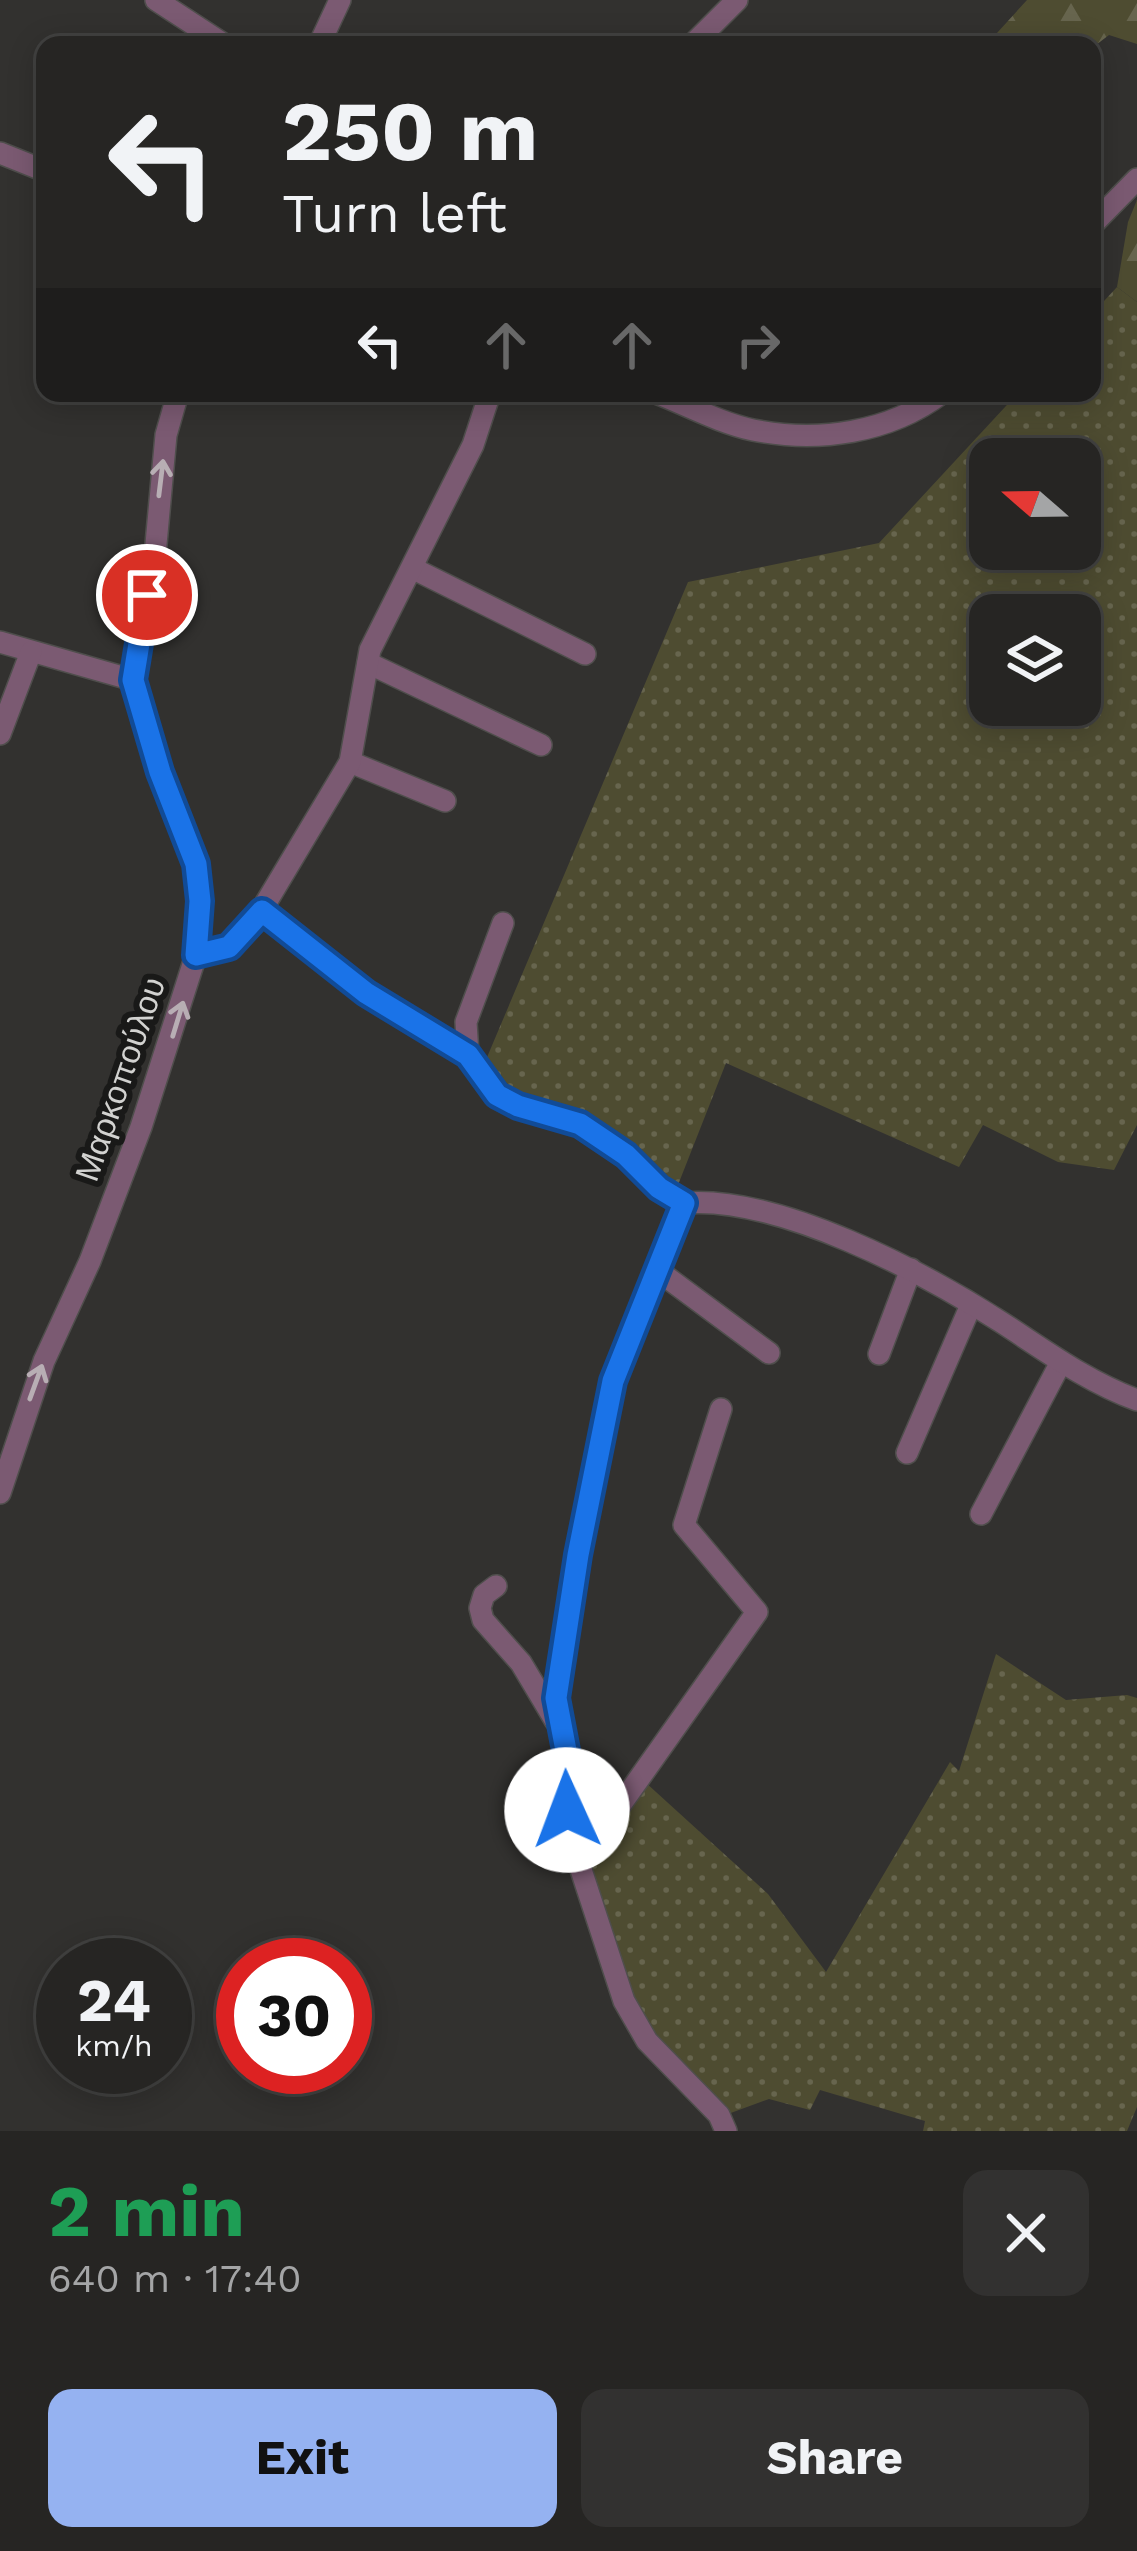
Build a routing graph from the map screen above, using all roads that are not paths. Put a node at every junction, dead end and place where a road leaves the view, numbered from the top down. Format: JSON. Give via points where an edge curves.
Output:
{"nodes":[{"id":1,"x":156,"y":0,"type":"edge"},
{"id":2,"x":340,"y":0,"type":"edge"},
{"id":3,"x":737,"y":0,"type":"edge"},
{"id":4,"x":211,"y":36,"type":"edge"},
{"id":5,"x":323,"y":36,"type":"edge"},
{"id":6,"x":701,"y":36,"type":"edge"},
{"id":7,"x":0,"y":153,"type":"edge"},
{"id":8,"x":36,"y":167,"type":"edge"},
{"id":9,"x":1137,"y":179,"type":"edge"},
{"id":10,"x":1101,"y":216,"type":"edge"},
{"id":11,"x":175,"y":402,"type":"edge"},
{"id":12,"x":487,"y":402,"type":"edge"},
{"id":13,"x":680,"y":402,"type":"edge"},
{"id":14,"x":930,"y":402,"type":"edge"},
{"id":15,"x":412,"y":568,"type":"junction"},
{"id":16,"x":0,"y":642,"type":"edge"},
{"id":17,"x":31,"y":652,"type":"junction"},
{"id":18,"x":585,"y":654,"type":"dead end"},
{"id":19,"x":368,"y":663,"type":"junction"},
{"id":20,"x":133,"y":680,"type":"junction"},
{"id":21,"x":0,"y":734,"type":"edge"},
{"id":22,"x":541,"y":745,"type":"dead end"},
{"id":23,"x":350,"y":762,"type":"junction"},
{"id":24,"x":445,"y":801,"type":"dead end"},
{"id":25,"x":262,"y":911,"type":"junction"},
{"id":26,"x":503,"y":922,"type":"dead end"},
{"id":27,"x":196,"y":955,"type":"junction"},
{"id":28,"x":468,"y":1055,"type":"junction"},
{"id":29,"x":684,"y":1203,"type":"junction"},
{"id":30,"x":911,"y":1269,"type":"junction"},
{"id":31,"x":657,"y":1270,"type":"junction"},
{"id":32,"x":971,"y":1305,"type":"junction"},
{"id":33,"x":769,"y":1353,"type":"dead end"},
{"id":34,"x":879,"y":1354,"type":"dead end"},
{"id":35,"x":1060,"y":1364,"type":"junction"},
{"id":36,"x":1137,"y":1400,"type":"edge"},
{"id":37,"x":722,"y":1409,"type":"dead end"},
{"id":38,"x":6,"y":1448,"type":"edge"},
{"id":39,"x":907,"y":1453,"type":"dead end"},
{"id":40,"x":0,"y":1493,"type":"edge"},
{"id":41,"x":981,"y":1514,"type":"dead end"},
{"id":42,"x":496,"y":1586,"type":"dead end"},
{"id":43,"x":561,"y":1731,"type":"junction"},
{"id":44,"x":575,"y":1860,"type":"junction"},
{"id":45,"x":726,"y":2131,"type":"edge"}],
"edges":[{"from":1,"to":4,"type":"street"},
{"from":2,"to":5,"type":"street"},
{"from":3,"to":6,"type":"street"},
{"from":7,"to":8,"type":"street"},
{"from":9,"to":10,"type":"street"},
{"from":20,"to":11,"type":"street","name":"Μαρκοπούλου","one_way":true},
{"from":12,"to":15,"type":"street"},
{"from":13,"to":14,"type":"street","via":[[786,434],[885,425]]},
{"from":15,"to":18,"type":"street"},
{"from":15,"to":19,"type":"street"},
{"from":16,"to":17,"type":"street"},
{"from":17,"to":20,"type":"street"},
{"from":17,"to":21,"type":"street"},
{"from":19,"to":22,"type":"street"},
{"from":19,"to":23,"type":"street"},
{"from":20,"to":27,"type":"street","name":"Μαρκοπούλου","via":[[196,864]]},
{"from":23,"to":24,"type":"street"},
{"from":23,"to":25,"type":"street"},
{"from":25,"to":27,"type":"street","via":[[229,947]]},
{"from":25,"to":28,"type":"street","via":[[366,993]]},
{"from":26,"to":28,"type":"street","via":[[466,1022]]},
{"from":38,"to":27,"type":"street","name":"Μαρκοπούλου","one_way":true,"via":[[90,1261]]},
{"from":28,"to":29,"type":"street","via":[[497,1095],[580,1124]]},
{"from":29,"to":30,"type":"street","via":[[781,1216]]},
{"from":29,"to":31,"type":"street"},
{"from":30,"to":32,"type":"street"},
{"from":30,"to":34,"type":"street"},
{"from":31,"to":33,"type":"street"},
{"from":31,"to":43,"type":"street","via":[[613,1381],[556,1698]]},
{"from":32,"to":35,"type":"street"},
{"from":32,"to":39,"type":"street"},
{"from":35,"to":36,"type":"street"},
{"from":35,"to":41,"type":"street"},
{"from":37,"to":44,"type":"street","via":[[684,1525],[757,1612]]},
{"from":38,"to":40,"type":"street","name":"Μαρκοπούλου"},
{"from":42,"to":43,"type":"street","via":[[479,1608],[483,1620],[521,1663]]},
{"from":43,"to":44,"type":"street"},
{"from":44,"to":45,"type":"street","via":[[635,2021]]}]}
